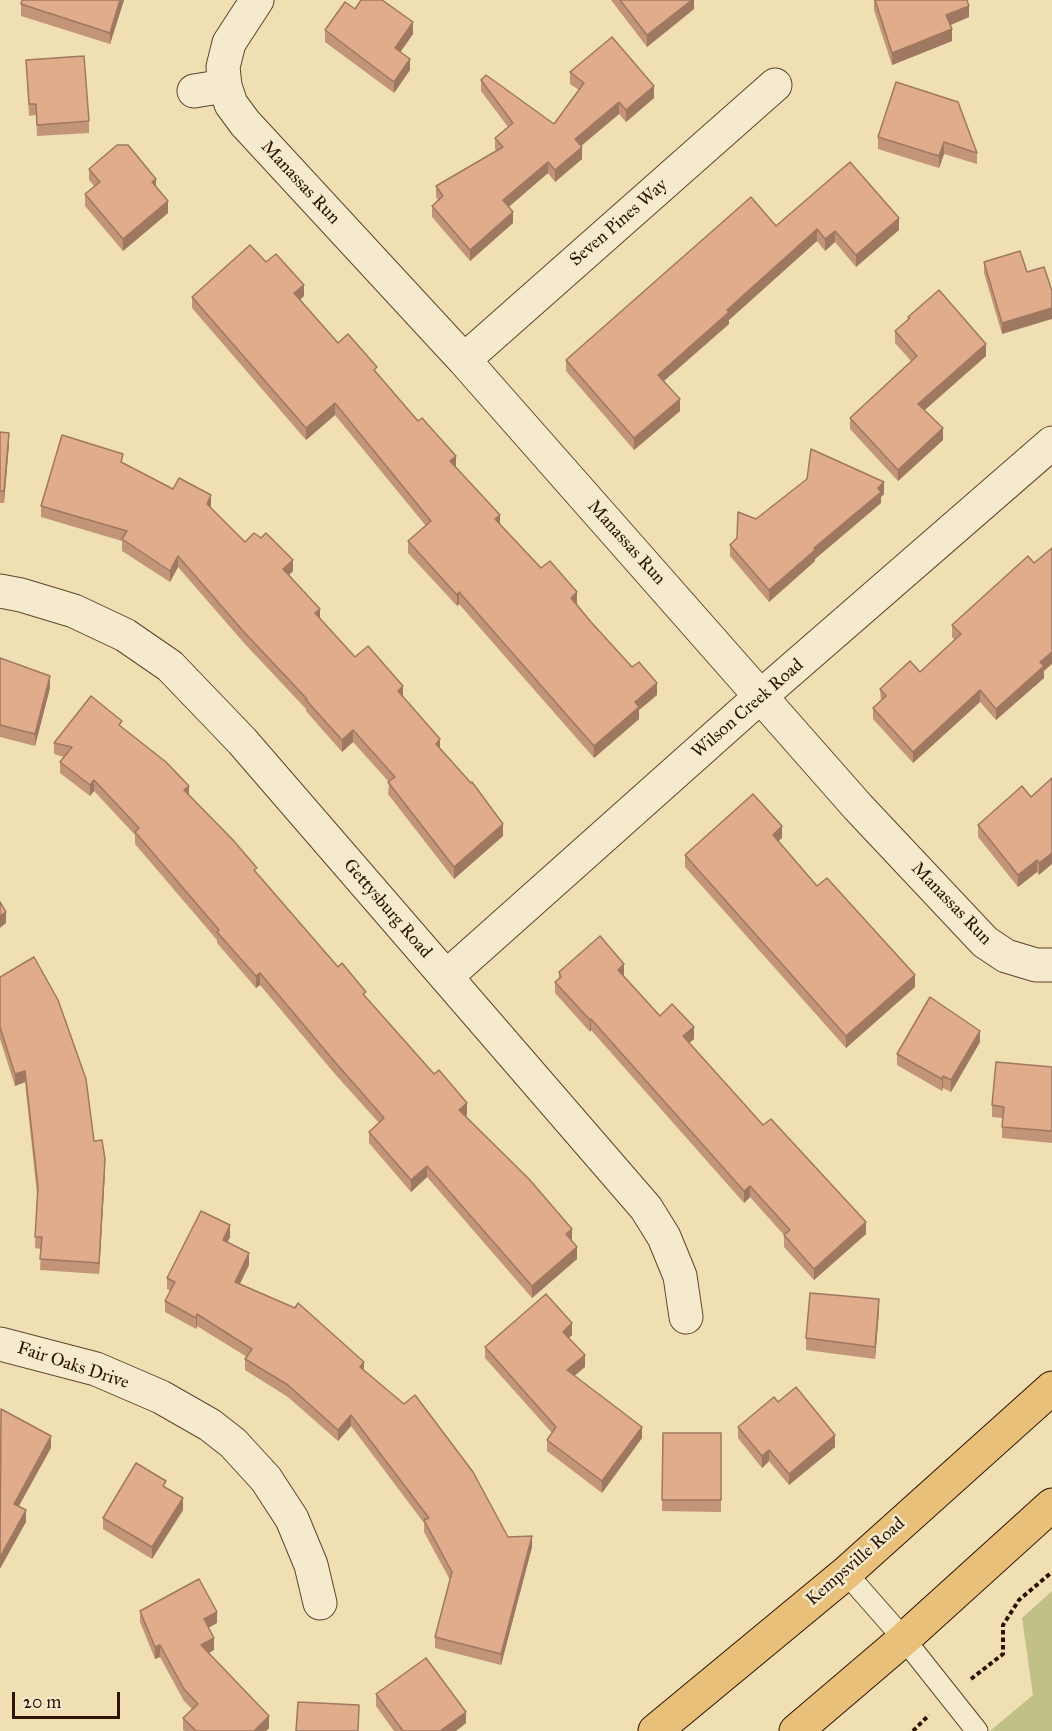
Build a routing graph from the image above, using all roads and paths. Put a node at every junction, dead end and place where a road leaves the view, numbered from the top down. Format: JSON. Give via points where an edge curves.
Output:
{"nodes":[{"id":1,"x":258,"y":0,"type":"edge"},
{"id":2,"x":775,"y":85,"type":"dead end"},
{"id":3,"x":464,"y":360,"type":"junction"},
{"id":4,"x":1052,"y":443,"type":"edge"},
{"id":5,"x":0,"y":591,"type":"edge"},
{"id":6,"x":761,"y":696,"type":"junction"},
{"id":7,"x":1052,"y":965,"type":"edge"},
{"id":8,"x":446,"y":977,"type":"junction"},
{"id":9,"x":686,"y":1317,"type":"dead end"},
{"id":10,"x":0,"y":1344,"type":"edge"},
{"id":11,"x":1052,"y":1388,"type":"edge"},
{"id":12,"x":1052,"y":1505,"type":"edge"},
{"id":13,"x":1052,"y":1572,"type":"edge"},
{"id":14,"x":846,"y":1573,"type":"junction"},
{"id":15,"x":320,"y":1603,"type":"dead end"},
{"id":16,"x":904,"y":1639,"type":"junction"},
{"id":17,"x":949,"y":1696,"type":"junction"},
{"id":18,"x":655,"y":1731,"type":"edge"},
{"id":19,"x":796,"y":1731,"type":"edge"},
{"id":20,"x":912,"y":1731,"type":"edge"},
{"id":21,"x":977,"y":1731,"type":"edge"}],
"edges":[{"from":1,"to":3,"type":"street","name":"Manassas Run","via":[[230,43],[223,67],[209,89],[231,104]]},
{"from":2,"to":3,"type":"street","name":"Seven Pines Way"},
{"from":3,"to":6,"type":"street","name":"Manassas Run"},
{"from":4,"to":6,"type":"street","name":"Wilson Creek Road"},
{"from":5,"to":8,"type":"street","name":"Gettysburg Road","via":[[74,611],[125,635],[170,666],[242,741]]},
{"from":6,"to":7,"type":"street","name":"Manassas Run","via":[[858,807],[985,942],[1006,956],[1035,965]]},
{"from":6,"to":8,"type":"street","name":"Wilson Creek Road"},
{"from":8,"to":9,"type":"street","name":"Gettysburg Road","via":[[646,1208],[664,1237],[680,1276]]},
{"from":10,"to":15,"type":"street","name":"Fair Oaks Drive","via":[[96,1369],[161,1397],[210,1425],[266,1479],[292,1519],[311,1565]]},
{"from":11,"to":14,"type":"main road","name":"Kempsville Road"},
{"from":12,"to":16,"type":"main road"},
{"from":13,"to":17,"type":"path","via":[[1018,1600],[1003,1625],[1002,1654]]},
{"from":14,"to":16,"type":"lane"},
{"from":14,"to":18,"type":"main road","name":"Kempsville Road"},
{"from":16,"to":17,"type":"lane"},
{"from":16,"to":19,"type":"main road"},
{"from":17,"to":20,"type":"path"},
{"from":17,"to":21,"type":"lane"}]}
